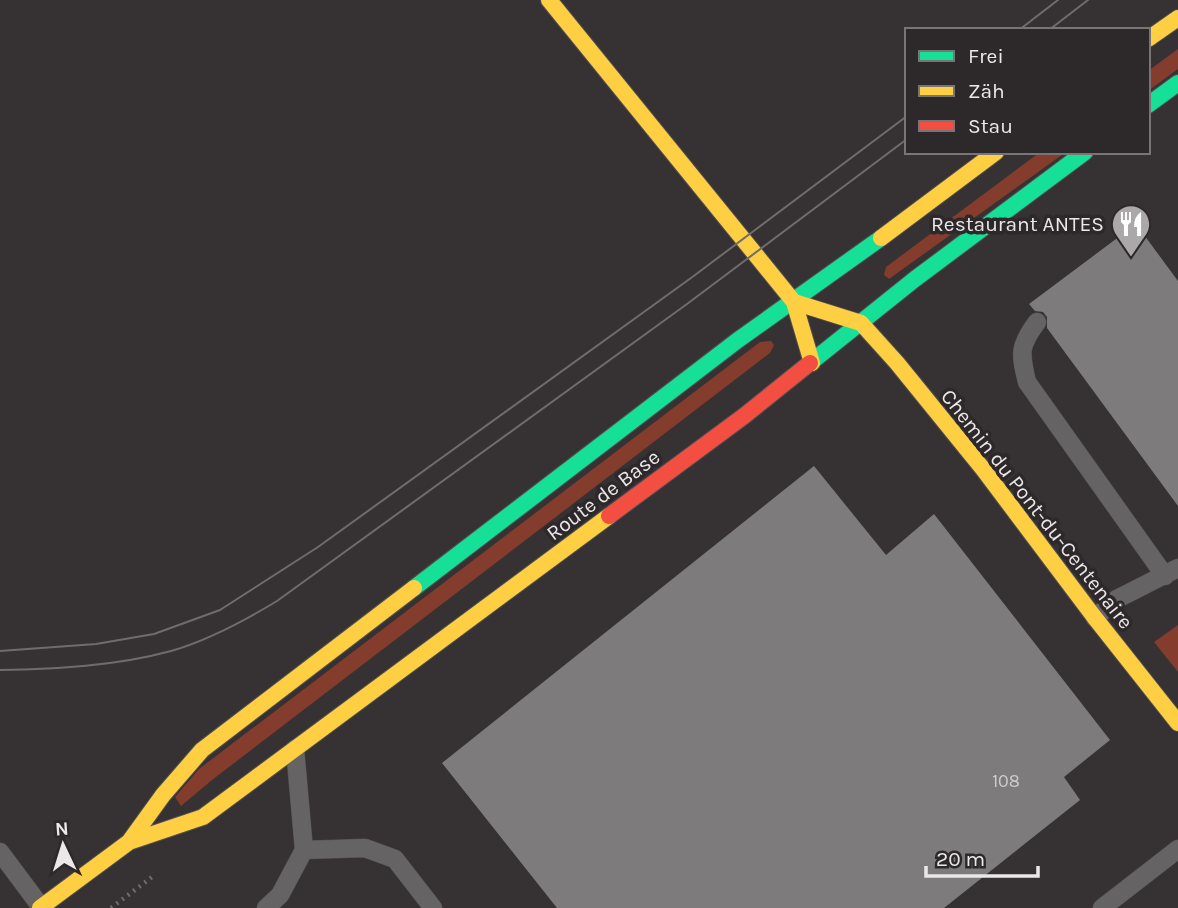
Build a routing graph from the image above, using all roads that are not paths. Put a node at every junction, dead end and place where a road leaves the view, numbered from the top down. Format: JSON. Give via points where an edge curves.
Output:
{"nodes":[{"id":1,"x":549,"y":0,"type":"edge"},
{"id":2,"x":1178,"y":18,"type":"edge"},
{"id":3,"x":1150,"y":38,"type":"edge"},
{"id":4,"x":1178,"y":83,"type":"edge"},
{"id":5,"x":1150,"y":104,"type":"edge"},
{"id":6,"x":994,"y":154,"type":"edge"},
{"id":7,"x":1081,"y":154,"type":"edge"},
{"id":8,"x":856,"y":299,"type":"dead end"},
{"id":9,"x":794,"y":302,"type":"junction"},
{"id":10,"x":1037,"y":322,"type":"dead end"},
{"id":11,"x":860,"y":324,"type":"junction"},
{"id":12,"x":812,"y":363,"type":"junction"},
{"id":13,"x":1171,"y":572,"type":"edge"},
{"id":14,"x":1095,"y":618,"type":"junction"},
{"id":15,"x":1178,"y":723,"type":"edge"},
{"id":16,"x":295,"y":749,"type":"junction"},
{"id":17,"x":129,"y":842,"type":"junction"},
{"id":18,"x":1178,"y":849,"type":"edge"},
{"id":19,"x":304,"y":850,"type":"junction"},
{"id":20,"x":0,"y":852,"type":"edge"},
{"id":21,"x":41,"y":908,"type":"edge"},
{"id":22,"x":266,"y":908,"type":"edge"},
{"id":23,"x":433,"y":908,"type":"edge"},
{"id":24,"x":1102,"y":908,"type":"edge"}],
"edges":[{"from":1,"to":9,"type":"street"},
{"from":2,"to":3,"type":"street"},
{"from":4,"to":5,"type":"street"},
{"from":6,"to":9,"type":"street","name":"Route de Base","via":[[851,268]]},
{"from":7,"to":11,"type":"street","name":"Route de Base"},
{"from":8,"to":11,"type":"street"},
{"from":9,"to":11,"type":"street"},
{"from":9,"to":12,"type":"street"},
{"from":9,"to":17,"type":"street","name":"Route de Base","via":[[202,750]]},
{"from":10,"to":13,"type":"lane","via":[[1024,339],[1020,354],[1027,382]]},
{"from":11,"to":12,"type":"street","name":"Route de Base"},
{"from":11,"to":14,"type":"street","name":"Chemin du Pont-du-Centenaire","via":[[983,469]]},
{"from":12,"to":16,"type":"street","name":"Route de Base"},
{"from":13,"to":14,"type":"lane","via":[[1115,600]]},
{"from":14,"to":15,"type":"street","name":"Chemin du Pont-du-Centenaire"},
{"from":16,"to":17,"type":"street","name":"Route de Base","via":[[202,817]]},
{"from":16,"to":19,"type":"lane"},
{"from":17,"to":21,"type":"street","name":"Route de Base"},
{"from":18,"to":24,"type":"lane"},
{"from":19,"to":22,"type":"lane","via":[[281,895]]},
{"from":19,"to":23,"type":"lane","via":[[365,848],[395,859]]},
{"from":20,"to":21,"type":"lane"}]}
